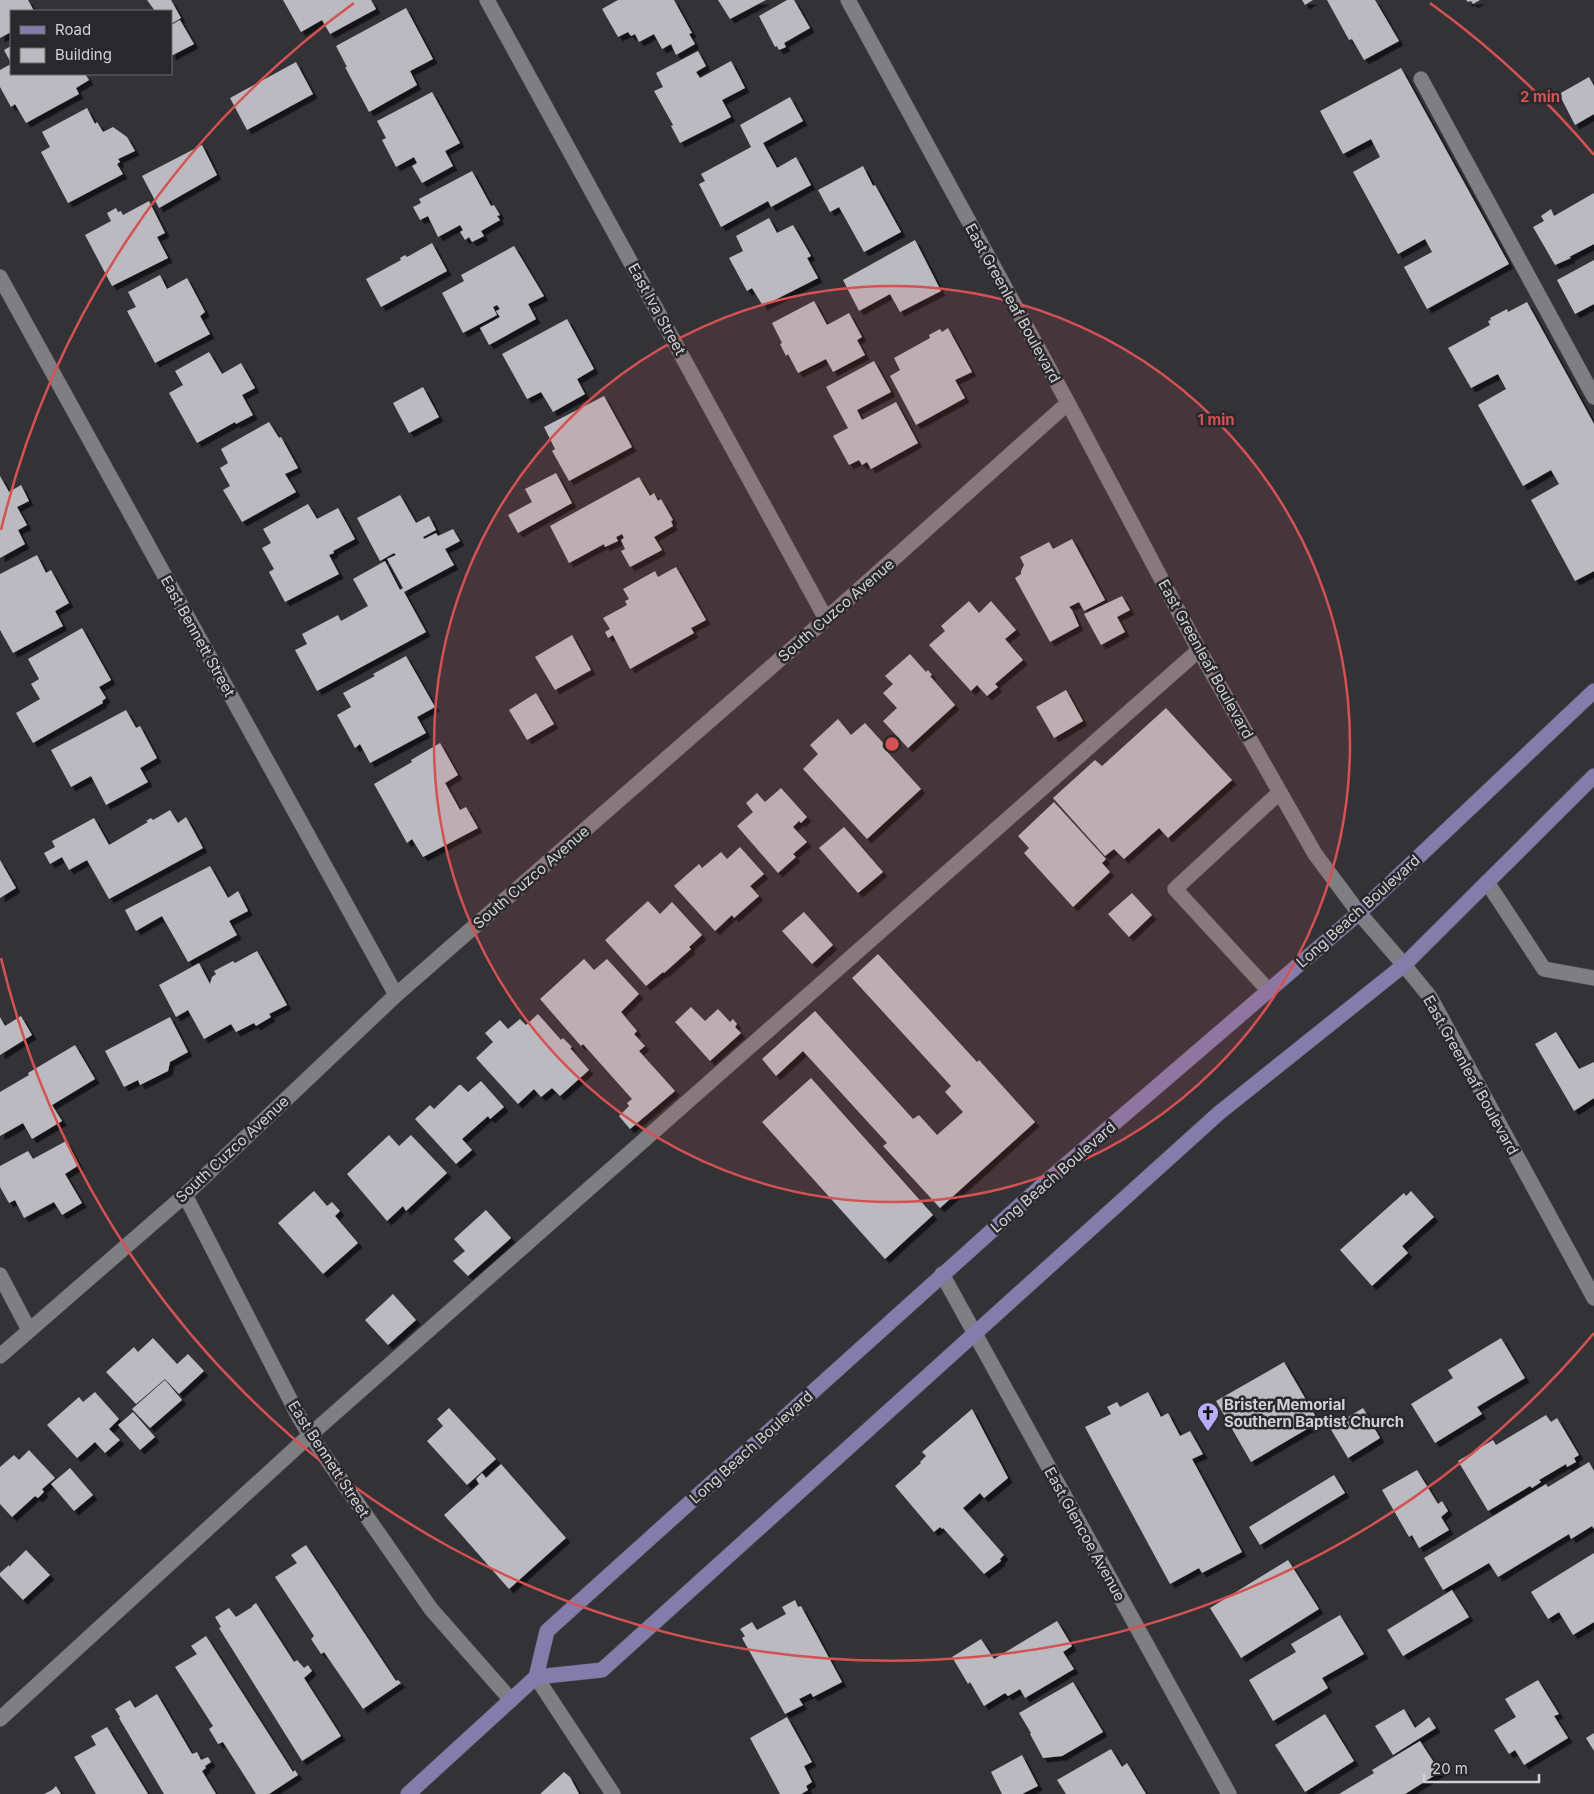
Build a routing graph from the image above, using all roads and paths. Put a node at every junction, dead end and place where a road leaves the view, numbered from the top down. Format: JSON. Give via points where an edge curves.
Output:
{"nodes":[{"id":1,"x":487,"y":0,"type":"edge"},
{"id":2,"x":848,"y":0,"type":"edge"},
{"id":3,"x":1421,"y":79,"type":"dead end"},
{"id":4,"x":0,"y":277,"type":"edge"},
{"id":5,"x":1594,"y":397,"type":"edge"},
{"id":6,"x":1068,"y":403,"type":"junction"},
{"id":7,"x":826,"y":619,"type":"junction"},
{"id":8,"x":1199,"y":650,"type":"junction"},
{"id":9,"x":1594,"y":691,"type":"edge"},
{"id":10,"x":1594,"y":776,"type":"edge"},
{"id":11,"x":1280,"y":792,"type":"junction"},
{"id":12,"x":1487,"y":882,"type":"junction"},
{"id":13,"x":1359,"y":913,"type":"junction"},
{"id":14,"x":1404,"y":965,"type":"junction"},
{"id":15,"x":1594,"y":978,"type":"edge"},
{"id":16,"x":1269,"y":990,"type":"junction"},
{"id":17,"x":396,"y":995,"type":"junction"},
{"id":18,"x":185,"y":1194,"type":"junction"},
{"id":19,"x":942,"y":1274,"type":"junction"},
{"id":20,"x":0,"y":1276,"type":"edge"},
{"id":21,"x":1594,"y":1298,"type":"edge"},
{"id":22,"x":29,"y":1330,"type":"junction"},
{"id":23,"x":974,"y":1333,"type":"junction"},
{"id":24,"x":0,"y":1356,"type":"edge"},
{"id":25,"x":310,"y":1435,"type":"junction"},
{"id":26,"x":536,"y":1677,"type":"junction"},
{"id":27,"x":511,"y":1700,"type":"junction"},
{"id":28,"x":0,"y":1719,"type":"edge"},
{"id":29,"x":408,"y":1794,"type":"edge"},
{"id":30,"x":613,"y":1794,"type":"edge"},
{"id":31,"x":1228,"y":1794,"type":"edge"}],
"edges":[{"from":1,"to":7,"type":"street","name":"East Iva Street"},
{"from":2,"to":6,"type":"street","name":"East Greenleaf Boulevard"},
{"from":3,"to":5,"type":"street"},
{"from":4,"to":17,"type":"street","name":"East Bennett Street"},
{"from":6,"to":7,"type":"street","name":"South Cuzco Avenue"},
{"from":6,"to":8,"type":"street","name":"East Greenleaf Boulevard"},
{"from":7,"to":17,"type":"street","name":"South Cuzco Avenue"},
{"from":8,"to":11,"type":"street","name":"East Greenleaf Boulevard"},
{"from":8,"to":25,"type":"street"},
{"from":9,"to":13,"type":"main road","name":"Long Beach Boulevard"},
{"from":10,"to":12,"type":"main road"},
{"from":11,"to":13,"type":"street","name":"East Greenleaf Boulevard","via":[[1315,854]]},
{"from":11,"to":16,"type":"street","via":[[1175,889]]},
{"from":12,"to":14,"type":"main road"},
{"from":12,"to":15,"type":"street","via":[[1544,969]]},
{"from":13,"to":14,"type":"street","name":"East Greenleaf Boulevard"},
{"from":13,"to":16,"type":"main road","name":"Long Beach Boulevard"},
{"from":14,"to":21,"type":"street","name":"East Greenleaf Boulevard","via":[[1430,997]]},
{"from":14,"to":23,"type":"main road","via":[[1219,1113]]},
{"from":16,"to":19,"type":"main road","name":"Long Beach Boulevard"},
{"from":17,"to":18,"type":"street","name":"South Cuzco Avenue"},
{"from":18,"to":22,"type":"street","name":"South Cuzco Avenue"},
{"from":18,"to":25,"type":"street","name":"East Bennett Street"},
{"from":19,"to":23,"type":"street","name":"East Glencoe Avenue"},
{"from":19,"to":26,"type":"main road","name":"Long Beach Boulevard","via":[[547,1631]]},
{"from":20,"to":22,"type":"street"},
{"from":22,"to":24,"type":"street","name":"South Cuzco Avenue"},
{"from":23,"to":26,"type":"main road","via":[[602,1670]]},
{"from":23,"to":31,"type":"street","name":"East Glencoe Avenue"},
{"from":25,"to":27,"type":"street","name":"East Bennett Street","via":[[431,1610]]},
{"from":25,"to":28,"type":"street"},
{"from":26,"to":27,"type":"main road"},
{"from":26,"to":30,"type":"street"},
{"from":27,"to":29,"type":"main road"}]}
